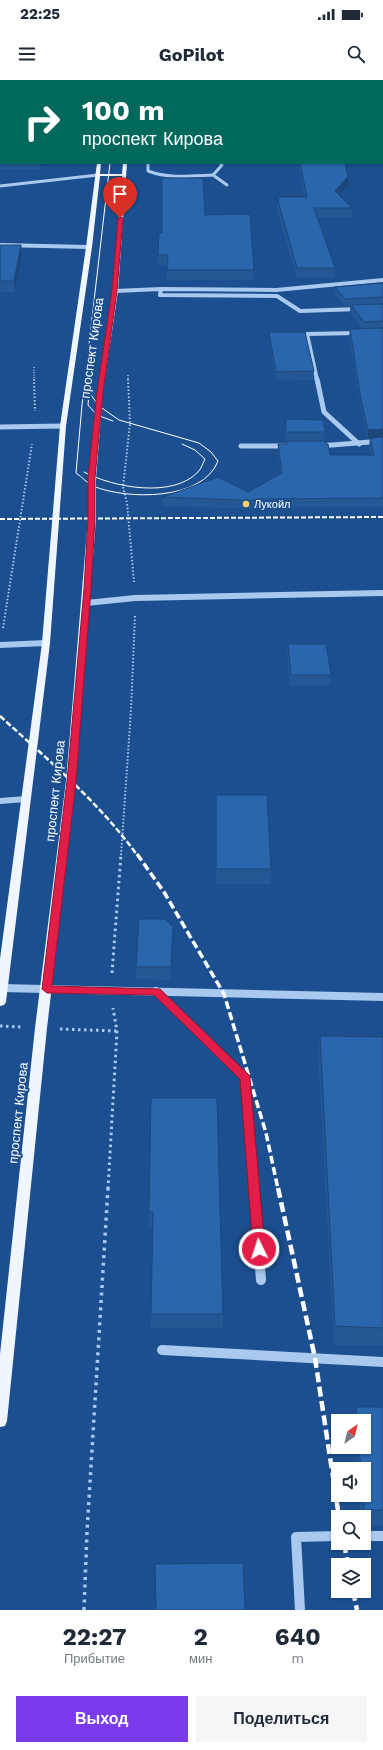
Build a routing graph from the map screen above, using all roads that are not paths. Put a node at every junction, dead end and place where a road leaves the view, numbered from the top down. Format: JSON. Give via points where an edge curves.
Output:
{"nodes":[{"id":1,"x":99,"y":164,"type":"edge"},
{"id":2,"x":125,"y":164,"type":"edge"},
{"id":3,"x":148,"y":164,"type":"edge"},
{"id":4,"x":221,"y":164,"type":"edge"},
{"id":5,"x":98,"y":175,"type":"junction"},
{"id":6,"x":124,"y":175,"type":"junction"},
{"id":7,"x":213,"y":175,"type":"junction"},
{"id":8,"x":227,"y":185,"type":"dead end"},
{"id":9,"x":0,"y":186,"type":"edge"},
{"id":10,"x":0,"y":245,"type":"edge"},
{"id":11,"x":89,"y":247,"type":"junction"},
{"id":12,"x":383,"y":280,"type":"edge"},
{"id":13,"x":161,"y":289,"type":"junction"},
{"id":14,"x":114,"y":291,"type":"junction"},
{"id":15,"x":368,"y":308,"type":"edge"},
{"id":16,"x":360,"y":333,"type":"edge"},
{"id":17,"x":63,"y":426,"type":"junction"},
{"id":18,"x":0,"y":427,"type":"edge"},
{"id":19,"x":383,"y":441,"type":"edge"},
{"id":20,"x":360,"y":444,"type":"junction"},
{"id":21,"x":241,"y":446,"type":"dead end"},
{"id":22,"x":288,"y":446,"type":"edge"},
{"id":23,"x":312,"y":446,"type":"edge"},
{"id":24,"x":383,"y":593,"type":"edge"},
{"id":25,"x":86,"y":603,"type":"junction"},
{"id":26,"x":46,"y":643,"type":"junction"},
{"id":27,"x":0,"y":645,"type":"edge"},
{"id":28,"x":26,"y":799,"type":"junction"},
{"id":29,"x":0,"y":801,"type":"edge"},
{"id":30,"x":2,"y":988,"type":"junction"},
{"id":31,"x":47,"y":989,"type":"junction"},
{"id":32,"x":156,"y":991,"type":"junction"},
{"id":33,"x":383,"y":997,"type":"edge"},
{"id":34,"x":0,"y":1002,"type":"edge"},
{"id":35,"x":262,"y":1280,"type":"dead end"},
{"id":36,"x":162,"y":1350,"type":"dead end"},
{"id":37,"x":383,"y":1362,"type":"edge"},
{"id":38,"x":0,"y":1421,"type":"edge"},
{"id":39,"x":331,"y":1536,"type":"edge"},
{"id":40,"x":371,"y":1536,"type":"edge"},
{"id":41,"x":383,"y":1536,"type":"edge"},
{"id":42,"x":300,"y":1610,"type":"edge"}],
"edges":[{"from":1,"to":5,"type":"main road","name":"проспект Кирова"},
{"from":2,"to":6,"type":"main road","name":"проспект Кирова"},
{"from":3,"to":7,"type":"street","via":[[148,171],[156,175]]},
{"from":4,"to":7,"type":"street"},
{"from":5,"to":6,"type":"main road"},
{"from":5,"to":9,"type":"street"},
{"from":5,"to":11,"type":"main road","name":"проспект Кирова"},
{"from":6,"to":14,"type":"main road","name":"проспект Кирова"},
{"from":7,"to":8,"type":"street"},
{"from":10,"to":11,"type":"street"},
{"from":11,"to":17,"type":"main road","name":"проспект Кирова"},
{"from":12,"to":13,"type":"street","via":[[276,290]]},
{"from":13,"to":14,"type":"street"},
{"from":13,"to":15,"type":"street","via":[[160,295],[277,296],[300,311]]},
{"from":14,"to":25,"type":"main road","name":"проспект Кирова","via":[[97,415]]},
{"from":16,"to":20,"type":"street","via":[[307,334],[324,412]]},
{"from":17,"to":18,"type":"street"},
{"from":17,"to":26,"type":"main road","name":"проспект Кирова"},
{"from":19,"to":20,"type":"street"},
{"from":20,"to":23,"type":"street"},
{"from":21,"to":22,"type":"street"},
{"from":24,"to":25,"type":"street","via":[[135,598]]},
{"from":25,"to":31,"type":"main road","name":"проспект Кирова","via":[[71,781]]},
{"from":26,"to":27,"type":"street"},
{"from":26,"to":28,"type":"main road","name":"проспект Кирова"},
{"from":28,"to":29,"type":"street"},
{"from":28,"to":30,"type":"main road","name":"проспект Кирова"},
{"from":30,"to":31,"type":"street"},
{"from":30,"to":34,"type":"main road","name":"проспект Кирова"},
{"from":31,"to":32,"type":"street"},
{"from":31,"to":38,"type":"main road","name":"проспект Кирова"},
{"from":32,"to":33,"type":"street"},
{"from":32,"to":35,"type":"street","via":[[245,1078]]},
{"from":36,"to":37,"type":"street"},
{"from":39,"to":42,"type":"street","via":[[296,1537]]},
{"from":40,"to":41,"type":"street"}]}
